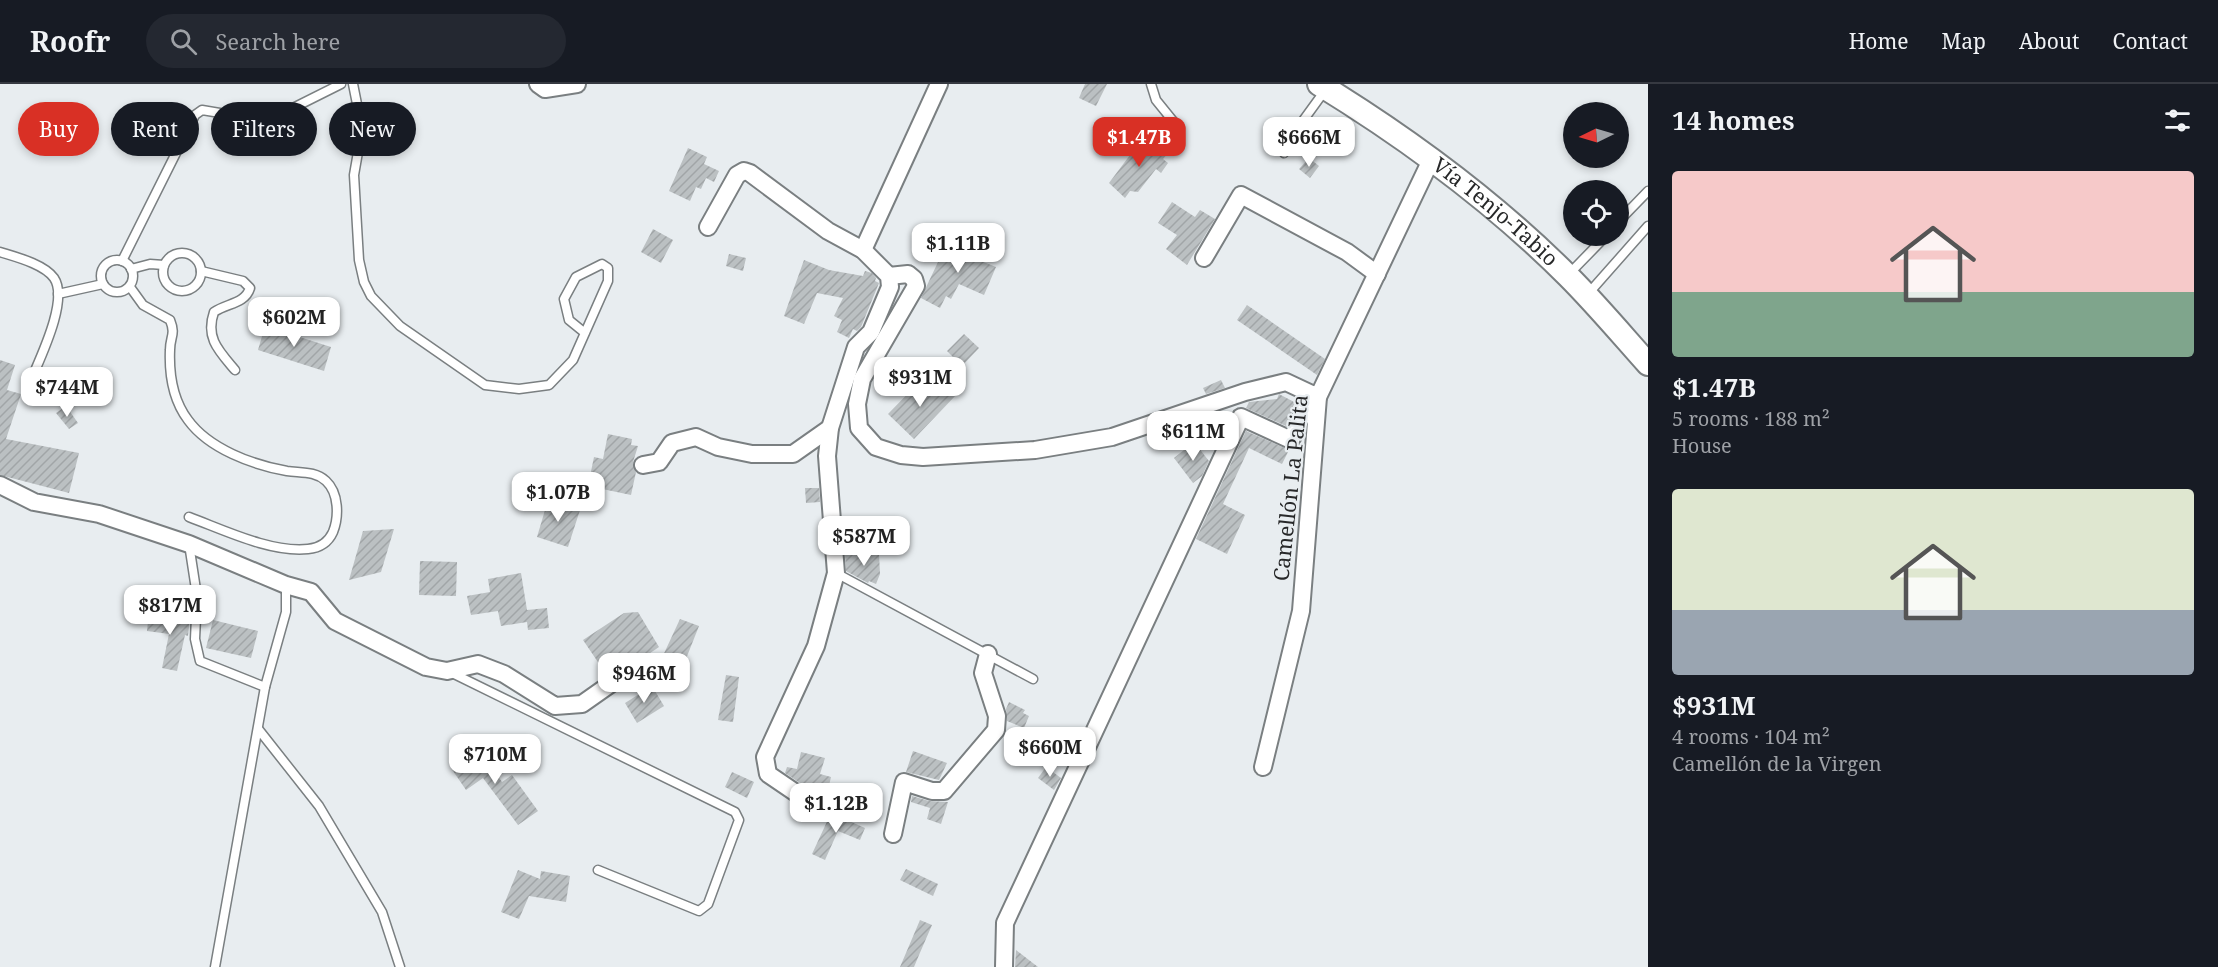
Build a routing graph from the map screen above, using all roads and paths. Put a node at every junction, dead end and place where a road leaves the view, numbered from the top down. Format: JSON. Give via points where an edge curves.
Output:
{"nodes":[{"id":1,"x":341,"y":84,"type":"edge"},
{"id":2,"x":353,"y":84,"type":"edge"},
{"id":3,"x":538,"y":84,"type":"edge"},
{"id":4,"x":577,"y":84,"type":"edge"},
{"id":5,"x":939,"y":84,"type":"edge"},
{"id":6,"x":1151,"y":84,"type":"edge"},
{"id":7,"x":1323,"y":86,"type":"edge"},
{"id":8,"x":1173,"y":121,"type":"dead end"},
{"id":9,"x":1284,"y":153,"type":"dead end"},
{"id":10,"x":1431,"y":160,"type":"junction"},
{"id":11,"x":1648,"y":191,"type":"edge"},
{"id":12,"x":1629,"y":211,"type":"edge"},
{"id":13,"x":1648,"y":226,"type":"edge"},
{"id":14,"x":708,"y":227,"type":"dead end"},
{"id":15,"x":1596,"y":246,"type":"edge"},
{"id":16,"x":863,"y":250,"type":"junction"},
{"id":17,"x":0,"y":252,"type":"edge"},
{"id":18,"x":1204,"y":258,"type":"dead end"},
{"id":19,"x":122,"y":261,"type":"junction"},
{"id":20,"x":164,"y":265,"type":"junction"},
{"id":21,"x":131,"y":269,"type":"junction"},
{"id":22,"x":201,"y":272,"type":"junction"},
{"id":23,"x":1377,"y":274,"type":"junction"},
{"id":24,"x":889,"y":276,"type":"junction"},
{"id":25,"x":1568,"y":276,"type":"junction"},
{"id":26,"x":103,"y":284,"type":"junction"},
{"id":27,"x":130,"y":287,"type":"junction"},
{"id":28,"x":58,"y":294,"type":"junction"},
{"id":29,"x":1587,"y":296,"type":"junction"},
{"id":30,"x":585,"y":333,"type":"junction"},
{"id":31,"x":1648,"y":364,"type":"edge"},
{"id":32,"x":235,"y":370,"type":"dead end"},
{"id":33,"x":31,"y":380,"type":"dead end"},
{"id":34,"x":1315,"y":396,"type":"junction"},
{"id":35,"x":830,"y":428,"type":"junction"},
{"id":36,"x":643,"y":465,"type":"dead end"},
{"id":37,"x":0,"y":485,"type":"edge"},
{"id":38,"x":189,"y":517,"type":"dead end"},
{"id":39,"x":189,"y":544,"type":"junction"},
{"id":40,"x":836,"y":573,"type":"junction"},
{"id":41,"x":286,"y":585,"type":"junction"},
{"id":42,"x":988,"y":654,"type":"junction"},
{"id":43,"x":447,"y":671,"type":"junction"},
{"id":44,"x":619,"y":678,"type":"dead end"},
{"id":45,"x":1034,"y":679,"type":"dead end"},
{"id":46,"x":265,"y":687,"type":"junction"},
{"id":47,"x":259,"y":730,"type":"junction"},
{"id":48,"x":1263,"y":767,"type":"dead end"},
{"id":49,"x":821,"y":810,"type":"dead end"},
{"id":50,"x":893,"y":834,"type":"dead end"},
{"id":51,"x":598,"y":870,"type":"dead end"},
{"id":52,"x":215,"y":967,"type":"edge"},
{"id":53,"x":400,"y":967,"type":"edge"},
{"id":54,"x":1004,"y":967,"type":"edge"}],
"edges":[{"from":1,"to":19,"type":"lane","via":[[262,120],[202,110],[195,115]]},
{"from":2,"to":30,"type":"lane","via":[[362,129],[354,175],[354,209],[359,260],[370,296],[400,326],[485,385],[519,389],[549,385],[573,360]]},
{"from":3,"to":4,"type":"street","via":[[545,89]]},
{"from":5,"to":16,"type":"street"},
{"from":6,"to":8,"type":"lane","via":[[1156,100]]},
{"from":7,"to":9,"type":"lane","via":[[1314,110],[1289,140]]},
{"from":7,"to":10,"type":"main road","name":"Vía Tenjo-Tabio"},
{"from":10,"to":23,"type":"street","name":"Camellón La Palita"},
{"from":10,"to":25,"type":"main road","name":"Vía Tenjo-Tabio"},
{"from":11,"to":12,"type":"lane"},
{"from":13,"to":29,"type":"lane"},
{"from":14,"to":16,"type":"street","via":[[737,175],[744,171],[828,231]]},
{"from":15,"to":25,"type":"lane"},
{"from":16,"to":24,"type":"street"},
{"from":17,"to":28,"type":"lane","via":[[47,272],[55,279]]},
{"from":18,"to":23,"type":"street","via":[[1241,195],[1347,252]]},
{"from":19,"to":21,"type":"lane"},
{"from":19,"to":26,"type":"lane","via":[[105,266]]},
{"from":20,"to":21,"type":"lane"},
{"from":20,"to":22,"type":"lane","via":[[172,255],[185,253],[196,259]]},
{"from":20,"to":22,"type":"lane","via":[[167,284],[179,291],[192,288]]},
{"from":21,"to":27,"type":"lane","via":[[134,275]]},
{"from":22,"to":32,"type":"lane","via":[[243,281],[250,288],[239,302],[214,312],[209,328],[211,338]]},
{"from":23,"to":34,"type":"street","name":"Camellón La Palita"},
{"from":24,"to":34,"type":"street","via":[[908,273],[916,286],[862,380],[857,404],[859,428],[876,447],[900,455],[1035,450],[1112,437],[1286,382]]},
{"from":24,"to":35,"type":"street","via":[[890,287],[871,332],[856,347]]},
{"from":25,"to":29,"type":"main road","name":"Vía Tenjo-Tabio"},
{"from":26,"to":27,"type":"lane","via":[[113,292]]},
{"from":26,"to":28,"type":"lane"},
{"from":27,"to":38,"type":"lane","via":[[143,305],[170,320],[175,332],[170,346],[175,394],[187,419],[206,440],[252,462],[312,473],[326,480],[334,491],[337,507],[337,522],[331,536],[319,548],[300,550],[252,541]]},
{"from":28,"to":33,"type":"lane","via":[[52,328]]},
{"from":29,"to":31,"type":"main road","name":"Vía Tenjo-Tabio"},
{"from":30,"to":30,"type":"lane","via":[[569,320],[564,299],[576,277],[602,264],[608,268],[608,281]]},
{"from":34,"to":48,"type":"street","name":"Camellón La Palita","via":[[1301,611]]},
{"from":34,"to":54,"type":"street","via":[[1291,440],[1241,417],[1005,923]]},
{"from":35,"to":36,"type":"street","via":[[793,453],[752,454],[718,447],[696,437],[672,442],[659,462]]},
{"from":35,"to":40,"type":"street","via":[[827,456]]},
{"from":37,"to":39,"type":"street","via":[[34,502],[99,514]]},
{"from":39,"to":41,"type":"street"},
{"from":39,"to":46,"type":"lane","via":[[197,596],[195,639],[200,662]]},
{"from":40,"to":42,"type":"lane"},
{"from":40,"to":49,"type":"street","via":[[816,646],[765,757],[768,774]]},
{"from":41,"to":43,"type":"street","via":[[311,592],[334,621],[426,667]]},
{"from":41,"to":46,"type":"lane","via":[[286,612]]},
{"from":42,"to":45,"type":"lane"},
{"from":42,"to":50,"type":"street","via":[[983,673],[997,716],[996,729],[944,791],[904,782]]},
{"from":43,"to":44,"type":"street","via":[[478,664],[504,674],[555,706],[582,704]]},
{"from":43,"to":51,"type":"lane","via":[[735,812],[739,820],[708,904],[699,911]]},
{"from":46,"to":47,"type":"lane"},
{"from":47,"to":52,"type":"lane"},
{"from":47,"to":53,"type":"lane","via":[[319,806],[382,912]]}]}
